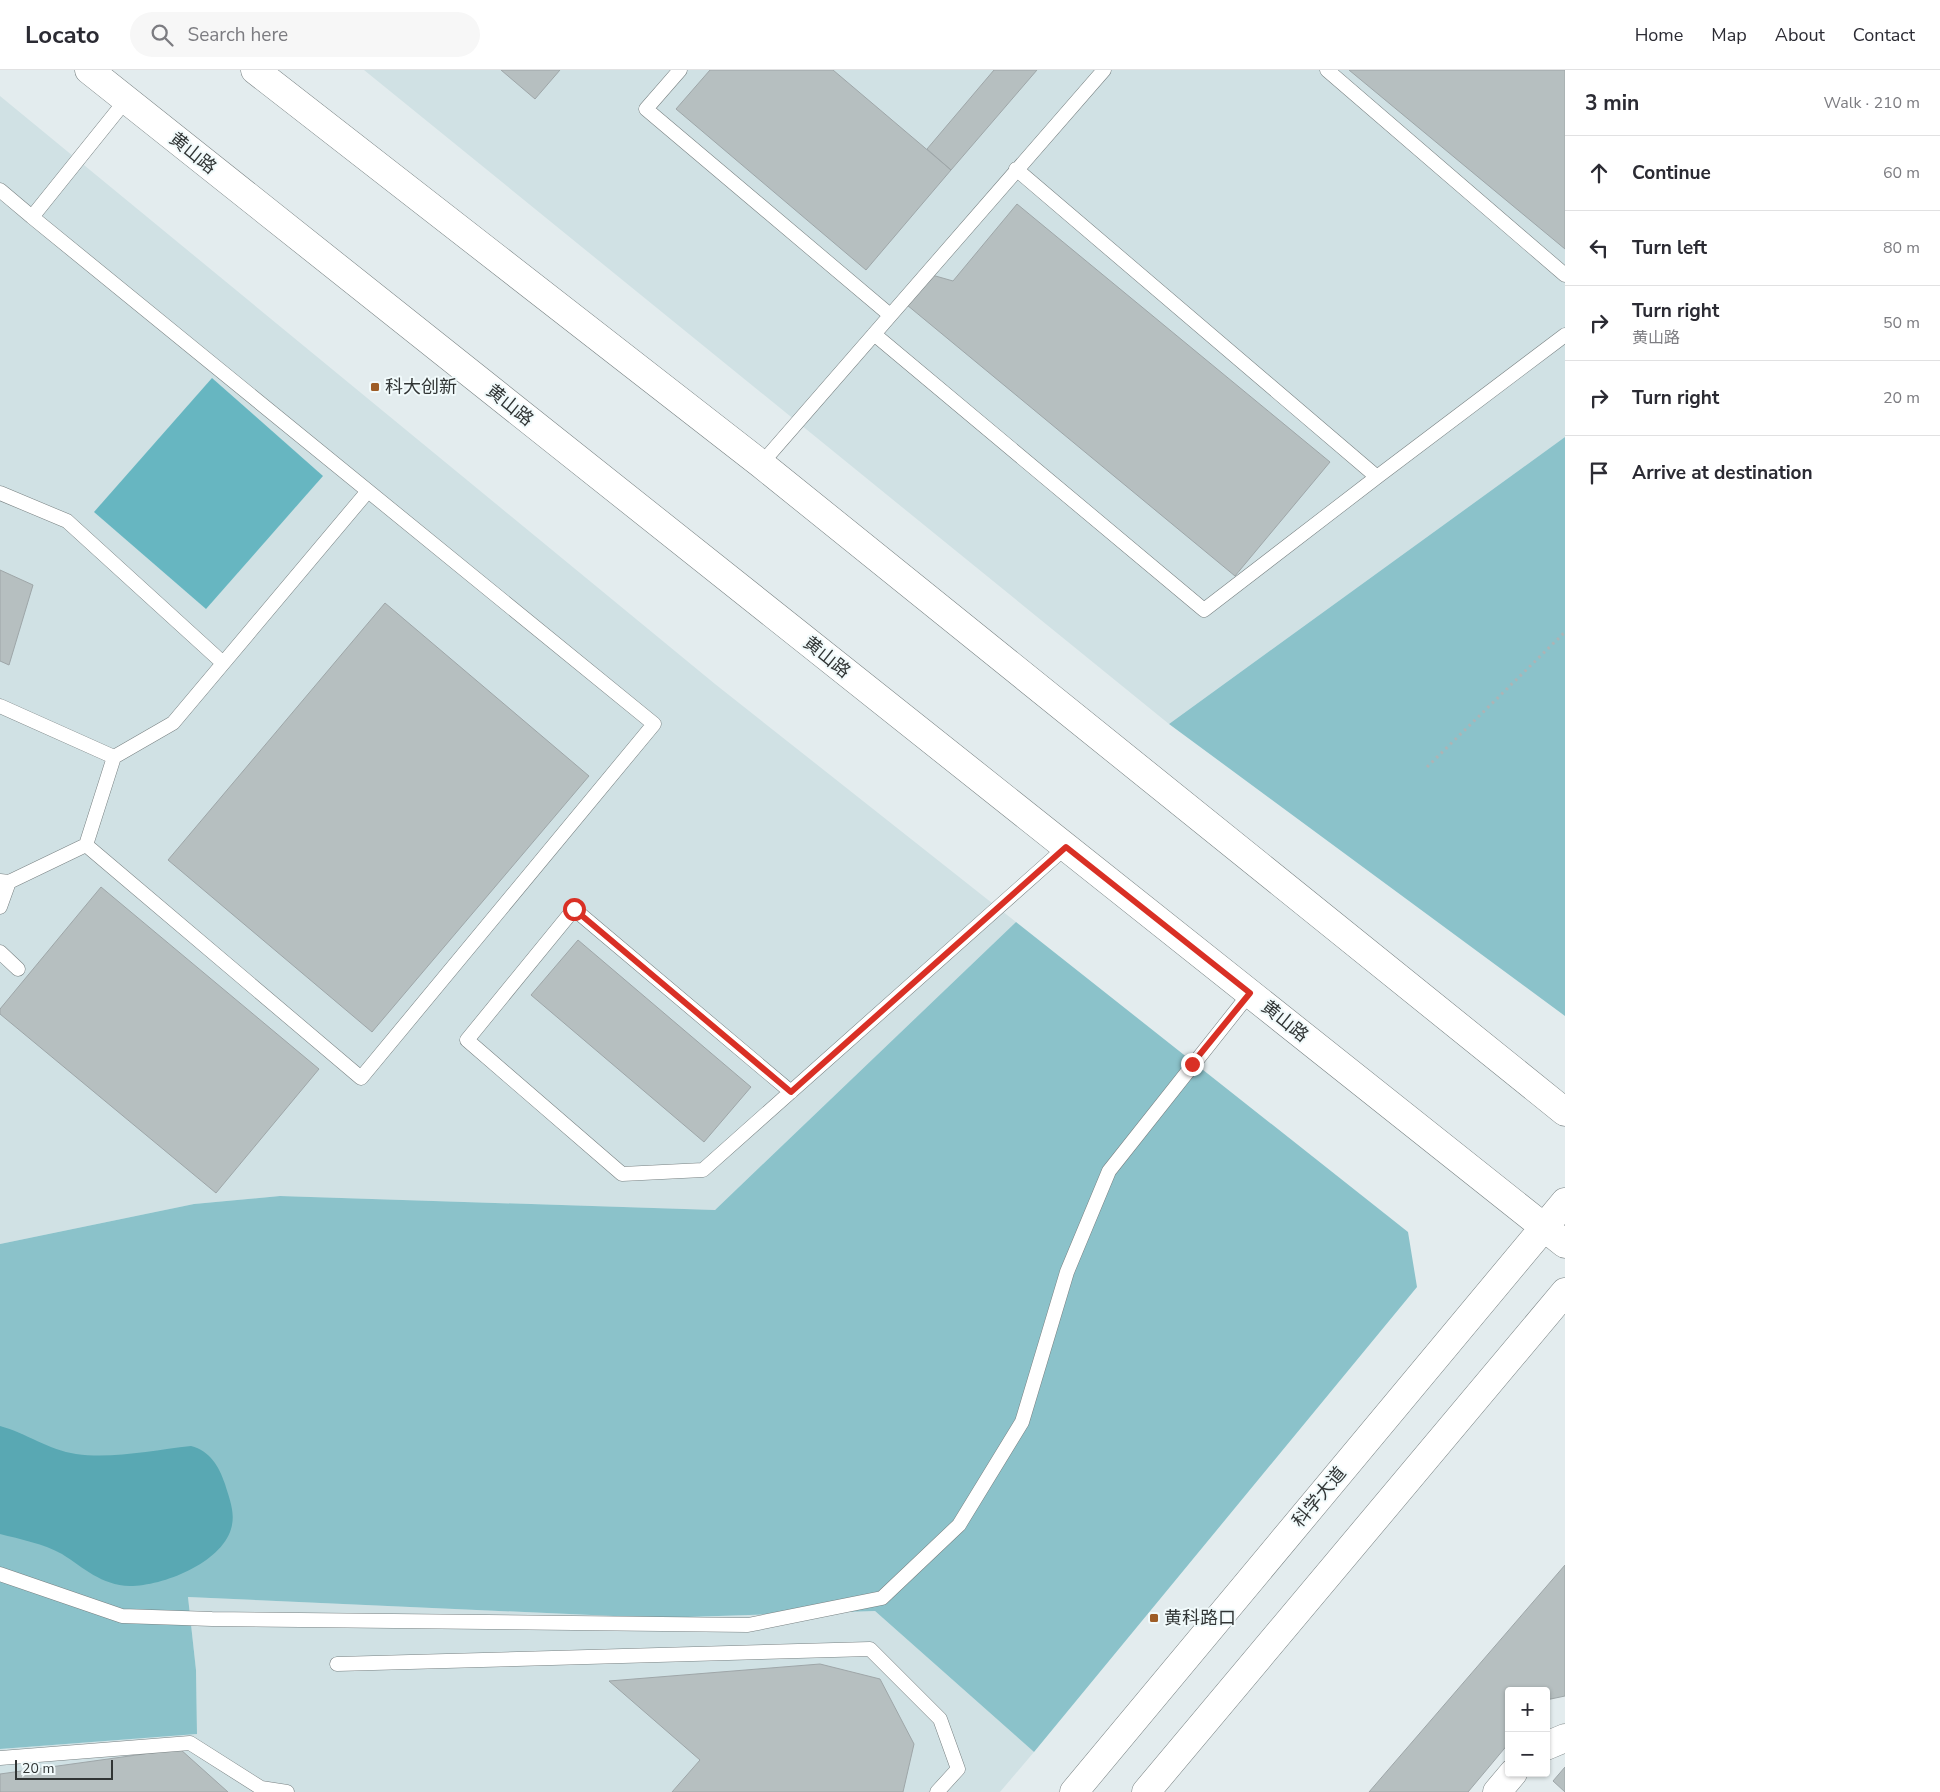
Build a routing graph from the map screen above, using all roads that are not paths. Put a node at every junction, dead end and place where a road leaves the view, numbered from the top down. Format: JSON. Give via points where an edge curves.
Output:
{"nodes":[{"id":1,"x":89,"y":70,"type":"edge"},
{"id":2,"x":255,"y":70,"type":"edge"},
{"id":3,"x":680,"y":70,"type":"edge"},
{"id":4,"x":1104,"y":70,"type":"edge"},
{"id":5,"x":1328,"y":70,"type":"edge"},
{"id":6,"x":126,"y":100,"type":"junction"},
{"id":7,"x":1016,"y":169,"type":"junction"},
{"id":8,"x":0,"y":190,"type":"edge"},
{"id":9,"x":32,"y":217,"type":"junction"},
{"id":10,"x":1565,"y":274,"type":"edge"},
{"id":11,"x":890,"y":315,"type":"junction"},
{"id":12,"x":874,"y":334,"type":"junction"},
{"id":13,"x":1565,"y":335,"type":"edge"},
{"id":14,"x":761,"y":464,"type":"junction"},
{"id":15,"x":1377,"y":477,"type":"junction"},
{"id":16,"x":368,"y":490,"type":"junction"},
{"id":17,"x":0,"y":493,"type":"edge"},
{"id":18,"x":223,"y":663,"type":"junction"},
{"id":19,"x":0,"y":706,"type":"edge"},
{"id":20,"x":114,"y":757,"type":"junction"},
{"id":21,"x":86,"y":845,"type":"junction"},
{"id":22,"x":1066,"y":847,"type":"junction"},
{"id":23,"x":4,"y":881,"type":"edge"},
{"id":24,"x":0,"y":907,"type":"edge"},
{"id":25,"x":0,"y":952,"type":"edge"},
{"id":26,"x":18,"y":969,"type":"dead end"},
{"id":27,"x":1250,"y":993,"type":"junction"},
{"id":28,"x":791,"y":1092,"type":"junction"},
{"id":29,"x":1565,"y":1112,"type":"edge"},
{"id":30,"x":1565,"y":1202,"type":"edge"},
{"id":31,"x":1544,"y":1227,"type":"junction"},
{"id":32,"x":1565,"y":1244,"type":"edge"},
{"id":33,"x":1565,"y":1292,"type":"edge"},
{"id":34,"x":0,"y":1574,"type":"edge"},
{"id":35,"x":337,"y":1664,"type":"dead end"},
{"id":36,"x":1565,"y":1738,"type":"edge"},
{"id":37,"x":1550,"y":1744,"type":"edge"},
{"id":38,"x":0,"y":1758,"type":"edge"},
{"id":39,"x":1510,"y":1777,"type":"edge"},
{"id":40,"x":287,"y":1792,"type":"edge"},
{"id":41,"x":937,"y":1792,"type":"edge"},
{"id":42,"x":1074,"y":1792,"type":"edge"},
{"id":43,"x":1146,"y":1792,"type":"edge"},
{"id":44,"x":1497,"y":1792,"type":"edge"}],
"edges":[{"from":1,"to":6,"type":"main road","name":"黄山路"},
{"from":2,"to":14,"type":"main road"},
{"from":3,"to":11,"type":"lane","via":[[646,109]]},
{"from":4,"to":7,"type":"lane"},
{"from":5,"to":10,"type":"lane"},
{"from":6,"to":9,"type":"lane"},
{"from":6,"to":22,"type":"main road","name":"黄山路"},
{"from":7,"to":11,"type":"lane"},
{"from":7,"to":15,"type":"lane"},
{"from":8,"to":9,"type":"lane"},
{"from":9,"to":16,"type":"lane"},
{"from":11,"to":12,"type":"lane"},
{"from":12,"to":14,"type":"lane"},
{"from":12,"to":15,"type":"lane","via":[[1204,610]]},
{"from":13,"to":15,"type":"lane"},
{"from":14,"to":29,"type":"main road"},
{"from":16,"to":18,"type":"lane"},
{"from":16,"to":21,"type":"lane","via":[[654,724],[360,1078]]},
{"from":17,"to":18,"type":"lane","via":[[68,520]]},
{"from":18,"to":20,"type":"lane","via":[[173,723]]},
{"from":19,"to":20,"type":"lane"},
{"from":20,"to":21,"type":"lane"},
{"from":21,"to":23,"type":"lane"},
{"from":22,"to":27,"type":"main road","name":"黄山路"},
{"from":22,"to":28,"type":"lane"},
{"from":23,"to":24,"type":"lane"},
{"from":25,"to":26,"type":"lane"},
{"from":27,"to":31,"type":"main road","name":"黄山路"},
{"from":27,"to":34,"type":"lane","via":[[1109,1171],[1066,1272],[1022,1422],[959,1525],[882,1598],[748,1625],[212,1619],[122,1616]]},
{"from":28,"to":28,"type":"lane","via":[[703,1170],[622,1174],[467,1040],[574,909]]},
{"from":30,"to":31,"type":"main road","name":"科学大道"},
{"from":31,"to":32,"type":"main road","name":"黄山路"},
{"from":31,"to":42,"type":"main road","name":"科学大道"},
{"from":33,"to":43,"type":"main road"},
{"from":35,"to":41,"type":"lane","via":[[870,1649],[940,1719],[958,1769]]},
{"from":36,"to":37,"type":"main road"},
{"from":38,"to":40,"type":"lane","via":[[190,1743],[261,1788]]},
{"from":39,"to":44,"type":"main road"}]}
